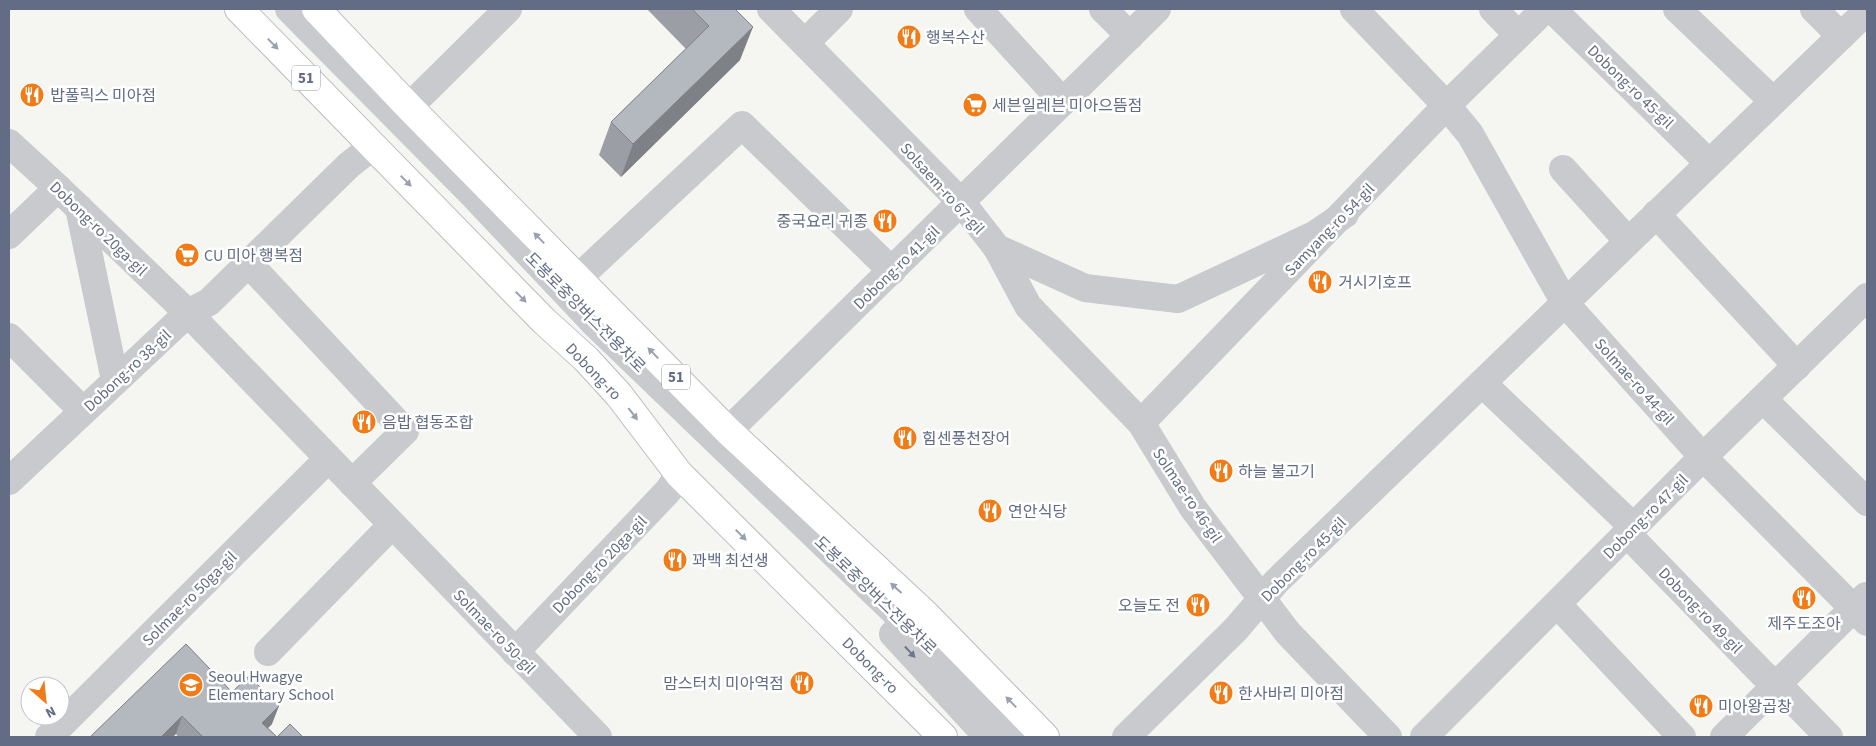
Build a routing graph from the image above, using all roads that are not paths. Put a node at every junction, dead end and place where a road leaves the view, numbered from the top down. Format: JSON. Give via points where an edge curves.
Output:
{"nodes":[{"id":1,"x":239,"y":9,"type":"edge"},
{"id":2,"x":272,"y":9,"type":"edge"},
{"id":3,"x":289,"y":9,"type":"edge"},
{"id":4,"x":316,"y":9,"type":"edge"},
{"id":5,"x":508,"y":9,"type":"edge"},
{"id":6,"x":771,"y":9,"type":"edge"},
{"id":7,"x":839,"y":9,"type":"edge"},
{"id":8,"x":978,"y":9,"type":"edge"},
{"id":9,"x":1103,"y":9,"type":"edge"},
{"id":10,"x":1157,"y":9,"type":"edge"},
{"id":11,"x":1354,"y":9,"type":"edge"},
{"id":12,"x":1493,"y":9,"type":"edge"},
{"id":13,"x":1545,"y":9,"type":"edge"},
{"id":14,"x":1552,"y":9,"type":"edge"},
{"id":15,"x":1677,"y":9,"type":"edge"},
{"id":16,"x":1814,"y":9,"type":"edge"},
{"id":17,"x":1867,"y":11,"type":"edge"},
{"id":18,"x":1518,"y":35,"type":"junction"},
{"id":19,"x":1130,"y":36,"type":"junction"},
{"id":20,"x":1841,"y":36,"type":"junction"},
{"id":21,"x":804,"y":43,"type":"junction"},
{"id":22,"x":1773,"y":101,"type":"junction"},
{"id":23,"x":1063,"y":102,"type":"junction"},
{"id":24,"x":1447,"y":106,"type":"junction"},
{"id":25,"x":409,"y":107,"type":"junction"},
{"id":26,"x":9,"y":143,"type":"edge"},
{"id":27,"x":372,"y":147,"type":"junction"},
{"id":28,"x":1709,"y":163,"type":"junction"},
{"id":29,"x":1563,"y":170,"type":"dead end"},
{"id":30,"x":58,"y":188,"type":"junction"},
{"id":31,"x":962,"y":203,"type":"junction"},
{"id":32,"x":79,"y":208,"type":"junction"},
{"id":33,"x":1345,"y":214,"type":"junction"},
{"id":34,"x":1656,"y":214,"type":"junction"},
{"id":35,"x":9,"y":235,"type":"edge"},
{"id":36,"x":1628,"y":241,"type":"junction"},
{"id":37,"x":997,"y":248,"type":"junction"},
{"id":38,"x":249,"y":264,"type":"junction"},
{"id":39,"x":892,"y":271,"type":"junction"},
{"id":40,"x":578,"y":278,"type":"junction"},
{"id":41,"x":1867,"y":297,"type":"edge"},
{"id":42,"x":1565,"y":303,"type":"junction"},
{"id":43,"x":188,"y":313,"type":"junction"},
{"id":44,"x":9,"y":337,"type":"edge"},
{"id":45,"x":1797,"y":366,"type":"junction"},
{"id":46,"x":115,"y":380,"type":"junction"},
{"id":47,"x":1482,"y":383,"type":"junction"},
{"id":48,"x":1763,"y":399,"type":"junction"},
{"id":49,"x":83,"y":412,"type":"junction"},
{"id":50,"x":1141,"y":423,"type":"junction"},
{"id":51,"x":728,"y":431,"type":"junction"},
{"id":52,"x":1703,"y":457,"type":"junction"},
{"id":53,"x":328,"y":459,"type":"junction"},
{"id":54,"x":679,"y":474,"type":"junction"},
{"id":55,"x":9,"y":481,"type":"edge"},
{"id":56,"x":352,"y":483,"type":"junction"},
{"id":57,"x":1867,"y":502,"type":"edge"},
{"id":58,"x":392,"y":525,"type":"junction"},
{"id":59,"x":1630,"y":531,"type":"junction"},
{"id":60,"x":1262,"y":599,"type":"junction"},
{"id":61,"x":1557,"y":604,"type":"junction"},
{"id":62,"x":1863,"y":608,"type":"edge"},
{"id":63,"x":268,"y":652,"type":"dead end"},
{"id":64,"x":515,"y":652,"type":"junction"},
{"id":65,"x":1777,"y":686,"type":"junction"},
{"id":66,"x":49,"y":737,"type":"edge"},
{"id":67,"x":598,"y":737,"type":"edge"},
{"id":68,"x":943,"y":737,"type":"edge"},
{"id":69,"x":988,"y":737,"type":"edge"},
{"id":70,"x":1016,"y":737,"type":"edge"},
{"id":71,"x":1045,"y":737,"type":"edge"},
{"id":72,"x":1126,"y":737,"type":"edge"},
{"id":73,"x":1388,"y":737,"type":"edge"},
{"id":74,"x":1424,"y":737,"type":"edge"},
{"id":75,"x":1682,"y":737,"type":"edge"},
{"id":76,"x":1724,"y":737,"type":"edge"},
{"id":77,"x":1829,"y":737,"type":"edge"}],
"edges":[{"from":1,"to":27,"type":"main road","name":"Dobong-ro","number":"51","one_way":true},
{"from":2,"to":69,"type":"street","one_way":true,"via":[[629,380],[890,632]]},
{"from":3,"to":70,"type":"street","name":"도봉로중앙버스전용차로","via":[[595,324],[958,673]]},
{"from":4,"to":25,"type":"main road","number":"51"},
{"from":5,"to":25,"type":"street"},
{"from":6,"to":21,"type":"street","name":"Solsaem-ro 67-gil"},
{"from":7,"to":21,"type":"street"},
{"from":8,"to":23,"type":"street"},
{"from":9,"to":19,"type":"street"},
{"from":10,"to":19,"type":"street","name":"Dobong-ro 41-gil"},
{"from":11,"to":24,"type":"street","name":"Solmae-ro 44-gil"},
{"from":12,"to":18,"type":"street"},
{"from":13,"to":18,"type":"street","name":"Samyang-ro 54-gil"},
{"from":14,"to":28,"type":"street","name":"Dobong-ro 45-gil"},
{"from":15,"to":22,"type":"street"},
{"from":16,"to":20,"type":"street"},
{"from":17,"to":20,"type":"street","name":"Dobong-ro 45-gil"},
{"from":18,"to":24,"type":"street","name":"Samyang-ro 54-gil"},
{"from":19,"to":23,"type":"street","name":"Dobong-ro 41-gil"},
{"from":20,"to":22,"type":"street","name":"Dobong-ro 45-gil"},
{"from":21,"to":31,"type":"street","name":"Solsaem-ro 67-gil"},
{"from":22,"to":28,"type":"street","name":"Dobong-ro 45-gil"},
{"from":23,"to":31,"type":"street","name":"Dobong-ro 41-gil"},
{"from":24,"to":33,"type":"street","name":"Samyang-ro 54-gil"},
{"from":24,"to":42,"type":"street","name":"Solmae-ro 44-gil","via":[[1470,134]]},
{"from":40,"to":25,"type":"main road","number":"51","one_way":true},
{"from":26,"to":30,"type":"street","name":"Dobong-ro 20ga-gil"},
{"from":27,"to":38,"type":"street","name":"Dobong-ro 38-gil","via":[[349,165]]},
{"from":27,"to":54,"type":"main road","name":"Dobong-ro","number":"51","one_way":true,"via":[[586,359],[619,395]]},
{"from":28,"to":34,"type":"street","name":"Dobong-ro 45-gil"},
{"from":29,"to":36,"type":"street"},
{"from":30,"to":32,"type":"street","name":"Dobong-ro 20ga-gil"},
{"from":30,"to":35,"type":"street"},
{"from":31,"to":37,"type":"street","name":"Solsaem-ro 67-gil"},
{"from":31,"to":39,"type":"street","name":"Dobong-ro 41-gil"},
{"from":32,"to":43,"type":"street","name":"Dobong-ro 20ga-gil"},
{"from":32,"to":46,"type":"street"},
{"from":33,"to":37,"type":"street","name":"Solsaem-ro 67-gil","via":[[1314,235],[1178,299],[1085,288]]},
{"from":33,"to":50,"type":"street","name":"Samyang-ro 54-gil"},
{"from":34,"to":36,"type":"street","name":"Dobong-ro 45-gil"},
{"from":34,"to":45,"type":"street"},
{"from":36,"to":42,"type":"street","name":"Dobong-ro 45-gil"},
{"from":37,"to":50,"type":"street","name":"Solmae-ro 46-gil","via":[[1028,306]]},
{"from":38,"to":43,"type":"street","name":"Dobong-ro 38-gil","via":[[209,302]]},
{"from":38,"to":56,"type":"street","via":[[406,431]]},
{"from":39,"to":40,"type":"street","via":[[742,125]]},
{"from":39,"to":51,"type":"street","name":"Dobong-ro 41-gil"},
{"from":51,"to":40,"type":"main road","number":"51","one_way":true},
{"from":41,"to":45,"type":"street","name":"Dobong-ro 47-gil"},
{"from":42,"to":47,"type":"street","name":"Dobong-ro 45-gil"},
{"from":42,"to":52,"type":"street","name":"Solmae-ro 44-gil"},
{"from":43,"to":46,"type":"street","name":"Dobong-ro 38-gil"},
{"from":43,"to":53,"type":"street","name":"Solmae-ro 50-gil"},
{"from":44,"to":49,"type":"street"},
{"from":45,"to":48,"type":"street","name":"Dobong-ro 47-gil"},
{"from":46,"to":49,"type":"street","name":"Dobong-ro 38-gil"},
{"from":47,"to":59,"type":"street","via":[[1624,518]]},
{"from":47,"to":60,"type":"street","name":"Dobong-ro 45-gil"},
{"from":48,"to":52,"type":"street","name":"Dobong-ro 47-gil"},
{"from":48,"to":57,"type":"street"},
{"from":49,"to":55,"type":"street","name":"Dobong-ro 38-gil"},
{"from":50,"to":60,"type":"street","name":"Solmae-ro 46-gil","via":[[1193,508]]},
{"from":71,"to":51,"type":"main road","number":"51","one_way":true,"via":[[925,614]]},
{"from":52,"to":59,"type":"street","name":"Dobong-ro 47-gil"},
{"from":52,"to":62,"type":"street","name":"Solmae-ro 44-gil"},
{"from":53,"to":56,"type":"street","name":"Solmae-ro 50-gil"},
{"from":53,"to":66,"type":"street","name":"Solmae-ro 50ga-gil"},
{"from":54,"to":64,"type":"street","name":"Dobong-ro 20ga-gil","via":[[668,492]]},
{"from":54,"to":68,"type":"main road","name":"Dobong-ro","number":"51","one_way":true},
{"from":56,"to":58,"type":"street","name":"Solmae-ro 50-gil"},
{"from":58,"to":63,"type":"street"},
{"from":58,"to":64,"type":"street","name":"Solmae-ro 50-gil"},
{"from":59,"to":61,"type":"street","name":"Dobong-ro 47-gil"},
{"from":59,"to":65,"type":"street","name":"Dobong-ro 49-gil","via":[[1636,543]]},
{"from":60,"to":72,"type":"street","name":"Dobong-ro 45-gil","via":[[1236,629]]},
{"from":60,"to":73,"type":"street","name":"Solmae-ro 46-gil","via":[[1288,633]]},
{"from":61,"to":74,"type":"street","name":"Dobong-ro 47-gil"},
{"from":61,"to":75,"type":"street"},
{"from":62,"to":65,"type":"street"},
{"from":64,"to":67,"type":"street","name":"Solmae-ro 50-gil"},
{"from":65,"to":76,"type":"street"},
{"from":65,"to":77,"type":"street","name":"Dobong-ro 49-gil"}]}
